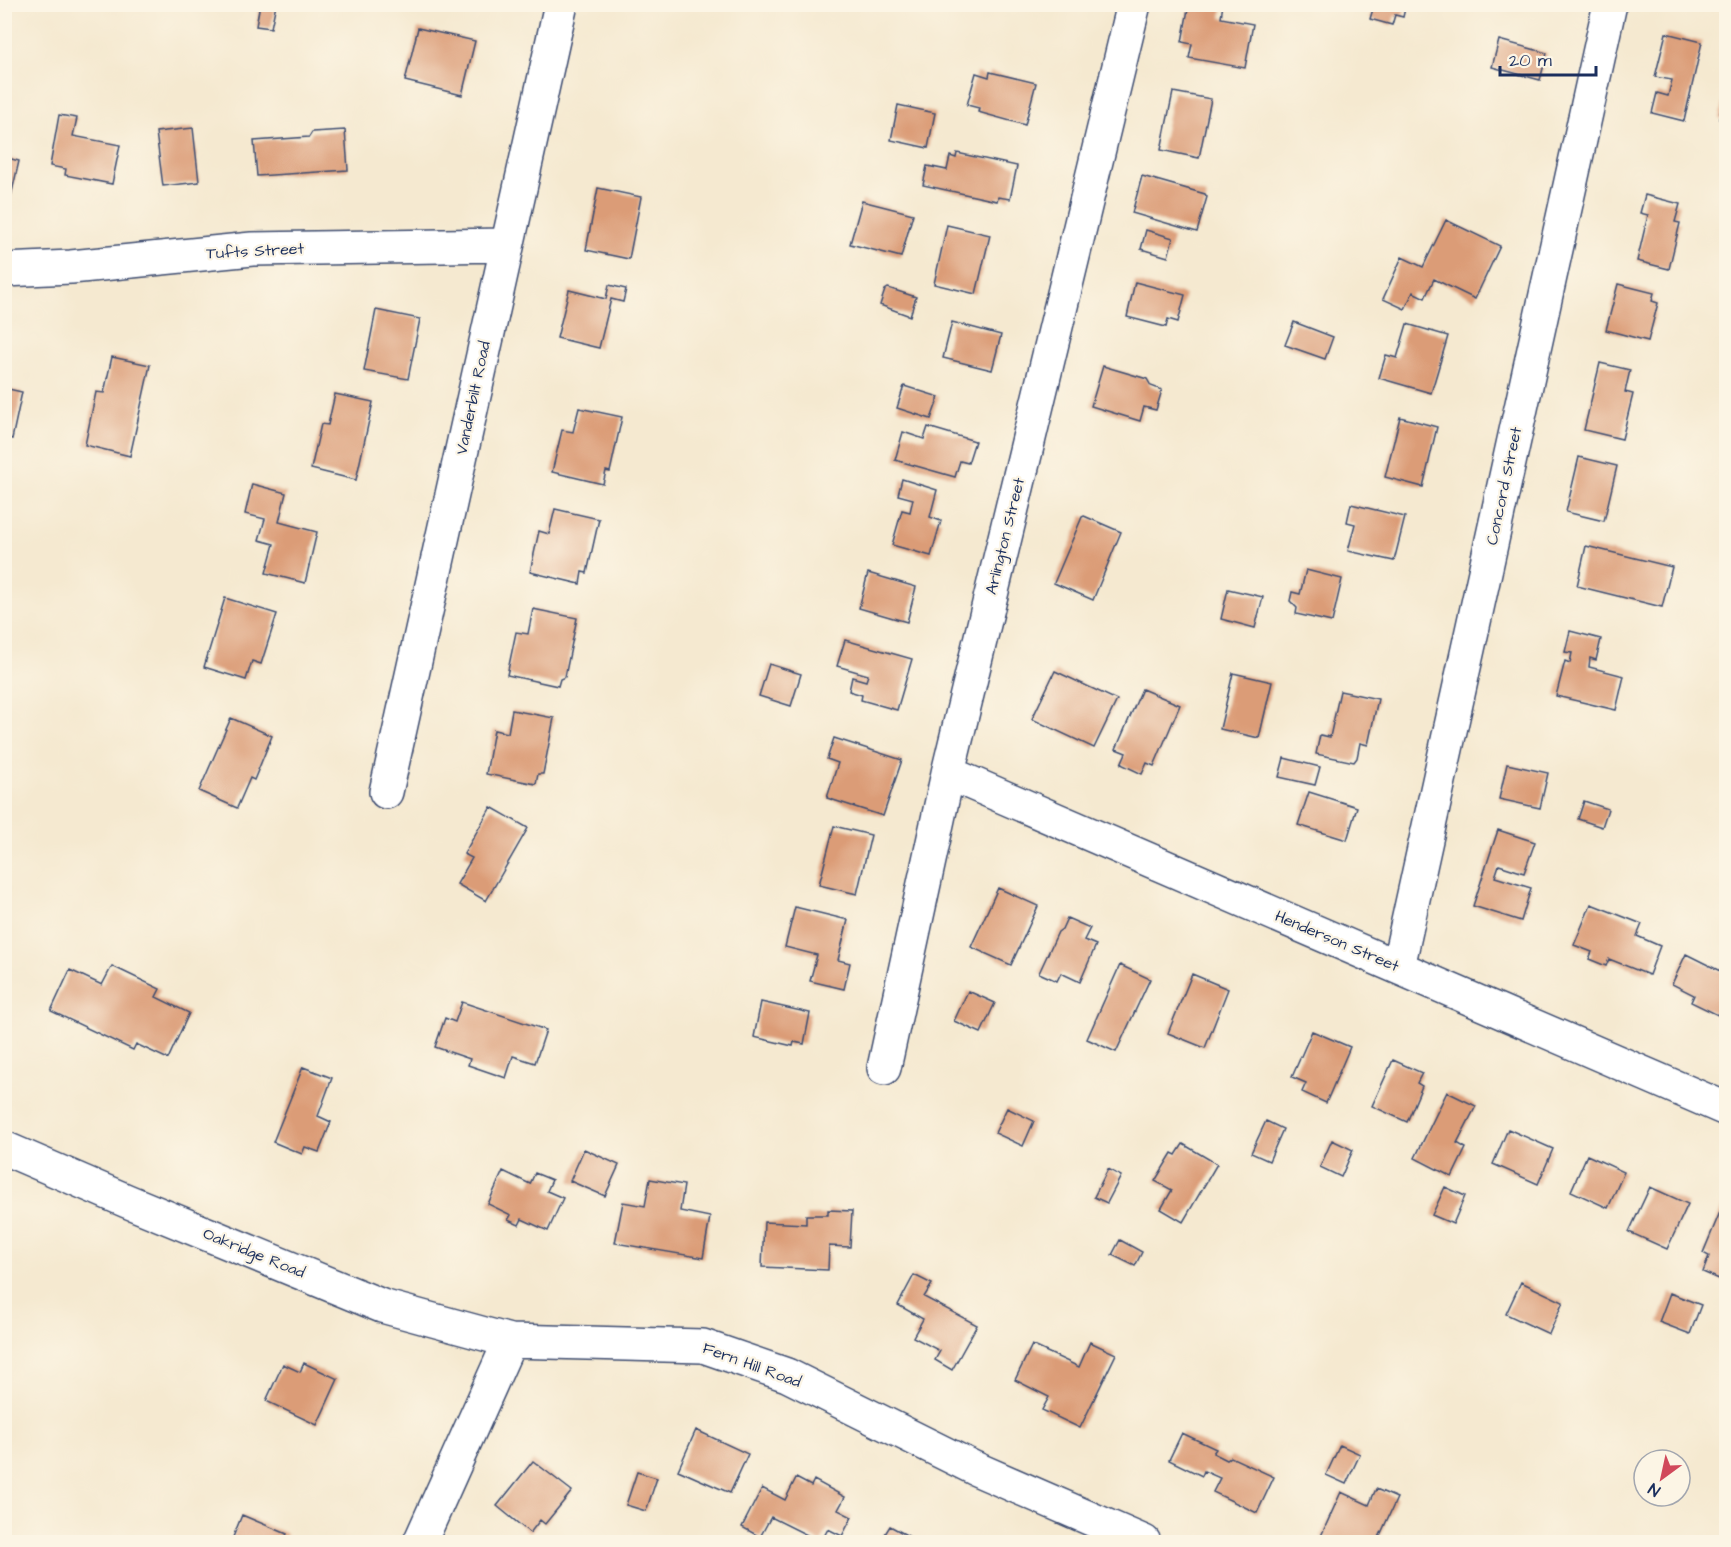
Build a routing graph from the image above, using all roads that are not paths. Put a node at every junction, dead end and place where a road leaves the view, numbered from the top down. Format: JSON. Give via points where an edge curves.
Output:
{"nodes":[{"id":1,"x":561,"y":4,"type":"edge"},
{"id":2,"x":1134,"y":4,"type":"edge"},
{"id":3,"x":1610,"y":4,"type":"edge"},
{"id":4,"x":506,"y":245,"type":"junction"},
{"id":5,"x":4,"y":270,"type":"edge"},
{"id":6,"x":948,"y":773,"type":"junction"},
{"id":7,"x":386,"y":792,"type":"dead end"},
{"id":8,"x":1398,"y":967,"type":"junction"},
{"id":9,"x":884,"y":1068,"type":"dead end"},
{"id":10,"x":1726,"y":1108,"type":"edge"},
{"id":11,"x":4,"y":1148,"type":"edge"},
{"id":12,"x":510,"y":1341,"type":"junction"},
{"id":13,"x":420,"y":1542,"type":"edge"},
{"id":14,"x":1144,"y":1542,"type":"edge"}],
"edges":[{"from":1,"to":4,"type":"street","name":"Vanderbilt Road"},
{"from":2,"to":6,"type":"street","name":"Arlington Street"},
{"from":3,"to":8,"type":"street","name":"Concord Street"},
{"from":4,"to":5,"type":"street","name":"Tufts Street","via":[[252,249]]},
{"from":4,"to":7,"type":"street","name":"Vanderbilt Road"},
{"from":6,"to":8,"type":"street","name":"Henderson Street"},
{"from":6,"to":9,"type":"street","name":"Arlington Street"},
{"from":8,"to":10,"type":"street","name":"Henderson Street"},
{"from":11,"to":12,"type":"street","name":"Oakridge Road","via":[[382,1306]]},
{"from":12,"to":13,"type":"street"},
{"from":12,"to":14,"type":"street","name":"Fern Hill Road","via":[[704,1346],[788,1375],[974,1468]]}]}
